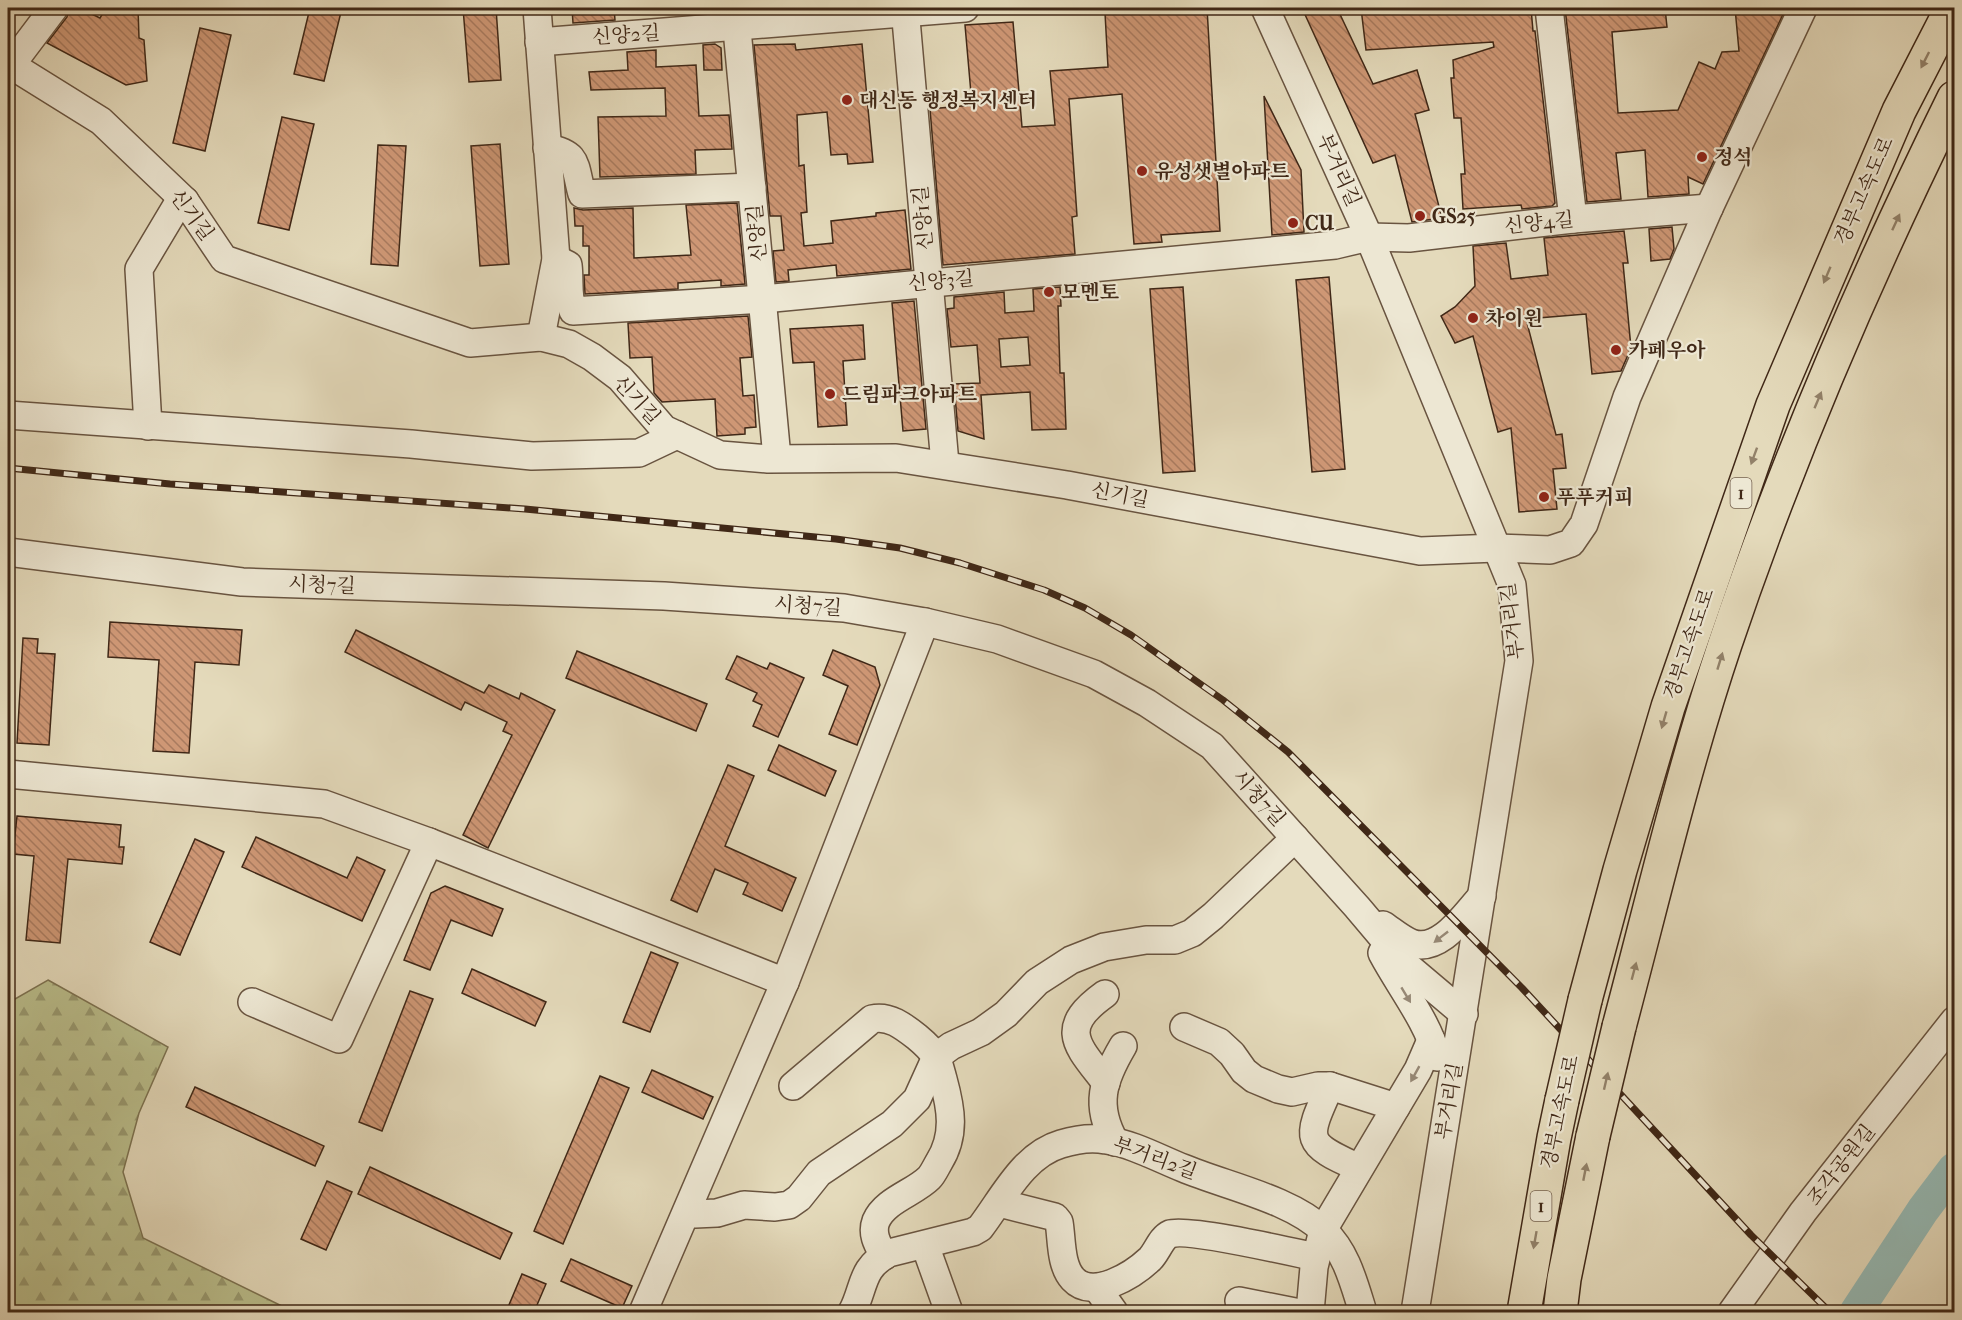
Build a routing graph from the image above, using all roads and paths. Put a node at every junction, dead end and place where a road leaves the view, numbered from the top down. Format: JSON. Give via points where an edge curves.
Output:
{"nodes":[{"id":1,"x":54,"y":8,"type":"edge"},
{"id":2,"x":537,"y":8,"type":"edge"},
{"id":3,"x":965,"y":8,"type":"edge"},
{"id":4,"x":1265,"y":8,"type":"edge"},
{"id":5,"x":1549,"y":8,"type":"edge"},
{"id":6,"x":1803,"y":8,"type":"edge"},
{"id":7,"x":1952,"y":8,"type":"edge"},
{"id":8,"x":905,"y":10,"type":"edge"},
{"id":9,"x":736,"y":17,"type":"edge"},
{"id":10,"x":539,"y":42,"type":"junction"},
{"id":11,"x":9,"y":66,"type":"edge"},
{"id":12,"x":1954,"y":98,"type":"edge"},
{"id":13,"x":547,"y":148,"type":"junction"},
{"id":14,"x":752,"y":187,"type":"junction"},
{"id":15,"x":185,"y":201,"type":"junction"},
{"id":16,"x":1709,"y":208,"type":"junction"},
{"id":17,"x":1573,"y":219,"type":"junction"},
{"id":18,"x":1369,"y":237,"type":"junction"},
{"id":19,"x":556,"y":259,"type":"junction"},
{"id":20,"x":929,"y":282,"type":"junction"},
{"id":21,"x":763,"y":299,"type":"junction"},
{"id":22,"x":541,"y":337,"type":"junction"},
{"id":23,"x":8,"y":415,"type":"edge"},
{"id":24,"x":148,"y":426,"type":"junction"},
{"id":25,"x":677,"y":435,"type":"junction"},
{"id":26,"x":777,"y":458,"type":"junction"},
{"id":27,"x":945,"y":464,"type":"junction"},
{"id":28,"x":1496,"y":548,"type":"junction"},
{"id":29,"x":8,"y":552,"type":"edge"},
{"id":30,"x":926,"y":622,"type":"junction"},
{"id":31,"x":8,"y":774,"type":"edge"},
{"id":32,"x":1295,"y":838,"type":"junction"},
{"id":33,"x":429,"y":842,"type":"junction"},
{"id":34,"x":1482,"y":896,"type":"junction"},
{"id":35,"x":1358,"y":907,"type":"junction"},
{"id":36,"x":785,"y":982,"type":"junction"},
{"id":37,"x":1106,"y":994,"type":"dead end"},
{"id":38,"x":252,"y":1002,"type":"dead end"},
{"id":39,"x":1464,"y":1014,"type":"junction"},
{"id":40,"x":1954,"y":1021,"type":"edge"},
{"id":41,"x":1184,"y":1027,"type":"dead end"},
{"id":42,"x":1431,"y":1040,"type":"junction"},
{"id":43,"x":1123,"y":1046,"type":"dead end"},
{"id":44,"x":936,"y":1057,"type":"junction"},
{"id":45,"x":1106,"y":1083,"type":"junction"},
{"id":46,"x":793,"y":1086,"type":"dead end"},
{"id":47,"x":1330,"y":1086,"type":"junction"},
{"id":48,"x":1396,"y":1107,"type":"junction"},
{"id":49,"x":1443,"y":1140,"type":"junction"},
{"id":50,"x":1115,"y":1142,"type":"junction"},
{"id":51,"x":1359,"y":1168,"type":"junction"},
{"id":52,"x":999,"y":1203,"type":"junction"},
{"id":53,"x":695,"y":1214,"type":"dead end"},
{"id":54,"x":1323,"y":1230,"type":"junction"},
{"id":55,"x":925,"y":1245,"type":"junction"},
{"id":56,"x":884,"y":1256,"type":"junction"},
{"id":57,"x":1316,"y":1257,"type":"junction"},
{"id":58,"x":1097,"y":1288,"type":"junction"},
{"id":59,"x":1239,"y":1301,"type":"dead end"},
{"id":60,"x":643,"y":1312,"type":"edge"},
{"id":61,"x":852,"y":1312,"type":"edge"},
{"id":62,"x":949,"y":1312,"type":"edge"},
{"id":63,"x":1114,"y":1312,"type":"edge"},
{"id":64,"x":1295,"y":1312,"type":"edge"},
{"id":65,"x":1310,"y":1312,"type":"edge"},
{"id":66,"x":1363,"y":1312,"type":"edge"},
{"id":67,"x":1415,"y":1312,"type":"edge"},
{"id":68,"x":1524,"y":1312,"type":"edge"},
{"id":69,"x":1560,"y":1312,"type":"edge"},
{"id":70,"x":1732,"y":1312,"type":"edge"}],
"edges":[{"from":1,"to":11,"type":"street","name":"신기길"},
{"from":2,"to":10,"type":"street"},
{"from":3,"to":8,"type":"street","name":"신양2길"},
{"from":4,"to":18,"type":"street","name":"부거리길"},
{"from":5,"to":17,"type":"street"},
{"from":6,"to":16,"type":"street","name":"신기길"},
{"from":7,"to":68,"type":"highway","name":"경부고속도로","number":"1","one_way":true,"bridge":true,"via":[[1899,111],[1773,405],[1668,707],[1585,1000],[1554,1138]]},
{"from":8,"to":9,"type":"street","name":"신양2길"},
{"from":8,"to":20,"type":"street","name":"신양1길"},
{"from":9,"to":10,"type":"street","name":"신양2길"},
{"from":9,"to":14,"type":"street","name":"신양길"},
{"from":10,"to":13,"type":"street"},
{"from":11,"to":15,"type":"street","name":"신기길","via":[[101,121]]},
{"from":69,"to":12,"type":"highway","name":"경부고속도로","number":"1","one_way":true,"bridge":true,"via":[[1593,1136],[1619,1027],[1686,772],[1733,622],[1789,468],[1852,319]]},
{"from":13,"to":14,"type":"street","via":[[565,151],[573,158],[582,194]]},
{"from":13,"to":19,"type":"street"},
{"from":14,"to":21,"type":"street","name":"신양길"},
{"from":15,"to":22,"type":"street","name":"신기길","via":[[224,259],[470,343]]},
{"from":15,"to":24,"type":"street","via":[[176,207],[140,269]]},
{"from":16,"to":17,"type":"street","name":"신양4길"},
{"from":16,"to":28,"type":"street","name":"신기길","via":[[1627,397],[1584,524],[1571,543],[1550,549]]},
{"from":17,"to":18,"type":"street","name":"신양4길","via":[[1409,238]]},
{"from":18,"to":20,"type":"street","name":"신양3길","via":[[1335,245]]},
{"from":18,"to":28,"type":"street","name":"부거리길"},
{"from":19,"to":21,"type":"street","name":"신양3길","via":[[568,265],[568,300],[573,311]]},
{"from":19,"to":22,"type":"street"},
{"from":20,"to":21,"type":"street","name":"신양3길"},
{"from":20,"to":27,"type":"street","name":"신양1길"},
{"from":21,"to":26,"type":"street","name":"신양길"},
{"from":22,"to":25,"type":"street","name":"신기길","via":[[569,344],[592,357],[620,378],[664,429]]},
{"from":23,"to":24,"type":"street"},
{"from":24,"to":25,"type":"street","via":[[532,456],[639,453]]},
{"from":25,"to":26,"type":"street","name":"신기길","via":[[720,455]]},
{"from":26,"to":27,"type":"street","name":"신기길","via":[[896,458]]},
{"from":27,"to":28,"type":"street","name":"신기길","via":[[1420,551]]},
{"from":28,"to":34,"type":"street","name":"부거리길","via":[[1512,585],[1519,661]]},
{"from":29,"to":30,"type":"street","name":"시청7길","via":[[242,582],[664,596],[844,608]]},
{"from":30,"to":32,"type":"street","name":"시청7길","via":[[997,639],[1094,674],[1147,703],[1212,746]]},
{"from":30,"to":36,"type":"street"},
{"from":31,"to":33,"type":"street","via":[[324,804]]},
{"from":32,"to":35,"type":"street","name":"시청7길"},
{"from":32,"to":44,"type":"street","via":[[1192,933],[1175,939],[1104,947],[1071,960],[1037,982],[1006,1014],[981,1032]]},
{"from":33,"to":36,"type":"street"},
{"from":33,"to":38,"type":"street","via":[[339,1039]]},
{"from":34,"to":35,"type":"street","one_way":true,"via":[[1437,943],[1424,945],[1412,943]]},
{"from":34,"to":39,"type":"street","name":"부거리길"},
{"from":35,"to":39,"type":"street","name":"시청7길","via":[[1406,965]]},
{"from":35,"to":42,"type":"street","one_way":true},
{"from":36,"to":60,"type":"street"},
{"from":37,"to":45,"type":"street","via":[[1080,1018],[1076,1033],[1084,1056]]},
{"from":39,"to":49,"type":"street","name":"부거리길"},
{"from":40,"to":70,"type":"street","name":"조각공원길","via":[[1803,1212]]},
{"from":41,"to":47,"type":"street","via":[[1219,1042],[1254,1079],[1278,1089],[1292,1092]]},
{"from":42,"to":48,"type":"street","one_way":true},
{"from":42,"to":49,"type":"street","via":[[1441,1081]]},
{"from":43,"to":45,"type":"street"},
{"from":44,"to":46,"type":"street","via":[[907,1029],[881,1017],[872,1019]]},
{"from":44,"to":53,"type":"street","via":[[917,1099],[892,1124],[819,1173],[799,1198],[775,1207],[744,1205]]},
{"from":44,"to":56,"type":"street","via":[[952,1126],[947,1149],[929,1178],[883,1211],[876,1221],[874,1234]]},
{"from":45,"to":50,"type":"street","via":[[1102,1111]]},
{"from":47,"to":48,"type":"street"},
{"from":47,"to":51,"type":"street","via":[[1313,1124],[1314,1136],[1318,1147]]},
{"from":48,"to":51,"type":"street"},
{"from":49,"to":67,"type":"street","name":"부거리길"},
{"from":50,"to":52,"type":"street","name":"부거리2길","via":[[1089,1139],[1061,1144],[1039,1154]]},
{"from":50,"to":54,"type":"street","name":"부거리2길","via":[[1270,1199]]},
{"from":51,"to":54,"type":"street"},
{"from":52,"to":55,"type":"street","name":"부거리2길","via":[[973,1232]]},
{"from":52,"to":58,"type":"street","via":[[1055,1217],[1072,1278],[1081,1285]]},
{"from":54,"to":57,"type":"street"},
{"from":54,"to":66,"type":"street","name":"부거리2길","via":[[1344,1257]]},
{"from":55,"to":56,"type":"street","name":"부거리2길"},
{"from":55,"to":62,"type":"street"},
{"from":56,"to":61,"type":"street","via":[[865,1274]]},
{"from":57,"to":58,"type":"street","via":[[1194,1234],[1170,1234],[1136,1270]]},
{"from":57,"to":65,"type":"street"},
{"from":58,"to":63,"type":"street"},
{"from":59,"to":64,"type":"street"}]}
